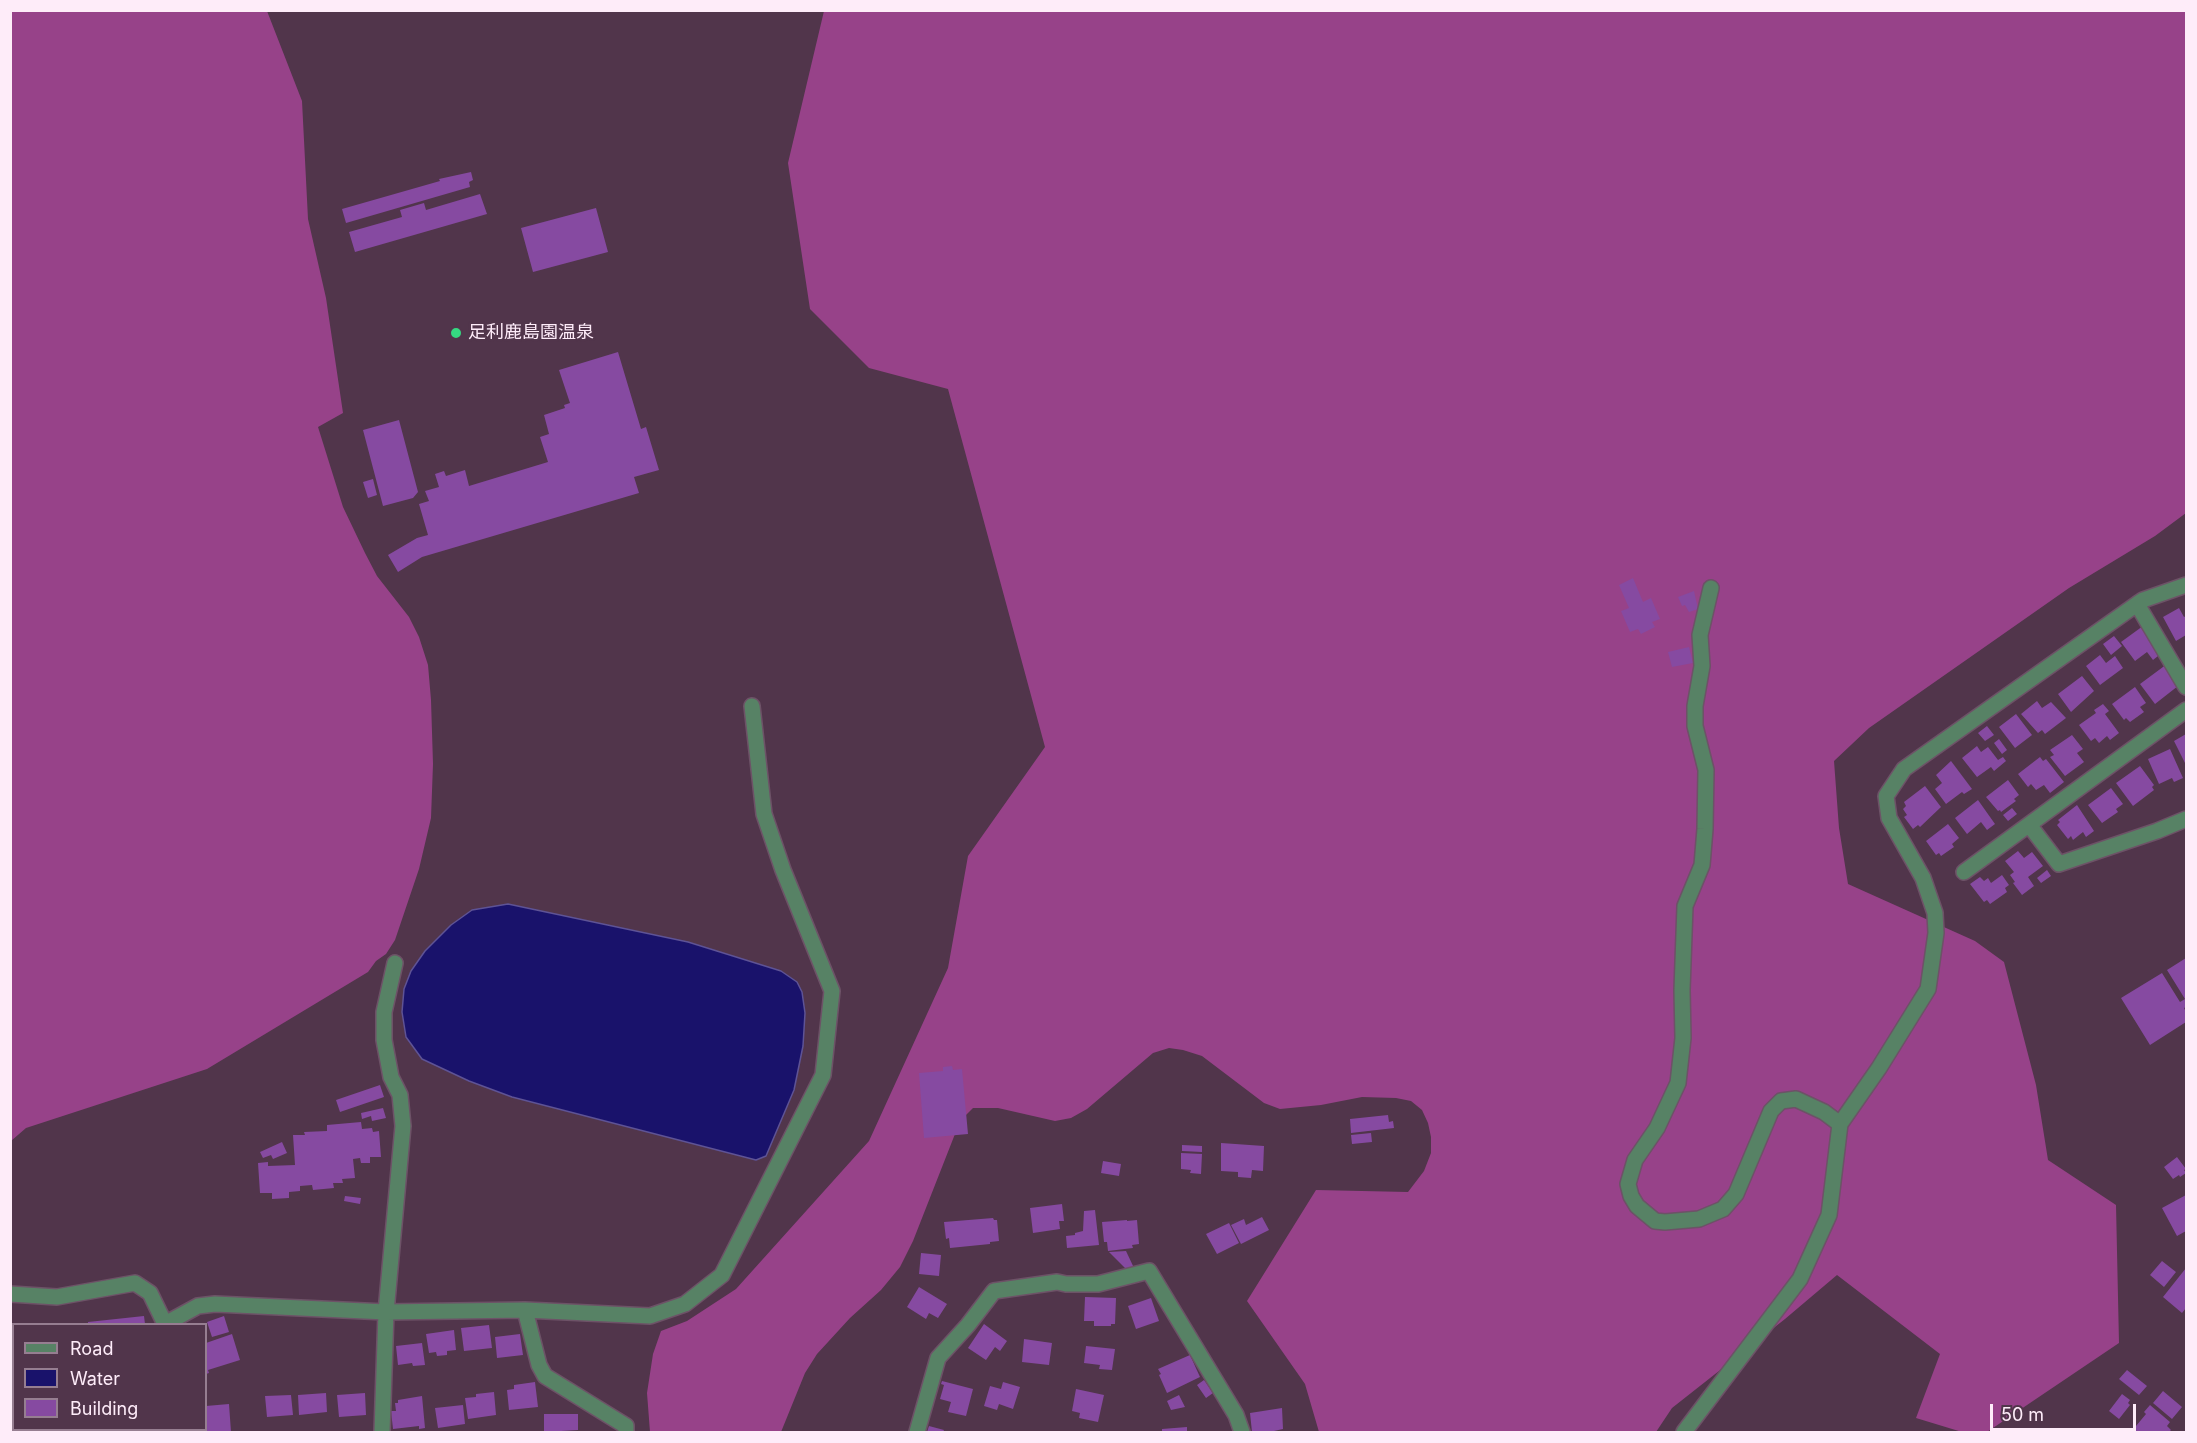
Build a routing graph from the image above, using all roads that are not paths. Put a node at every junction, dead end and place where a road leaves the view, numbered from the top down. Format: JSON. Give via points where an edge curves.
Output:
{"nodes":[{"id":1,"x":2187,"y":585,"type":"edge"},
{"id":2,"x":1711,"y":588,"type":"dead end"},
{"id":3,"x":2137,"y":604,"type":"junction"},
{"id":4,"x":2187,"y":687,"type":"edge"},
{"id":5,"x":752,"y":706,"type":"dead end"},
{"id":6,"x":2187,"y":710,"type":"edge"},
{"id":7,"x":2187,"y":819,"type":"edge"},
{"id":8,"x":2030,"y":826,"type":"junction"},
{"id":9,"x":1964,"y":872,"type":"dead end"},
{"id":10,"x":395,"y":963,"type":"dead end"},
{"id":11,"x":1840,"y":1124,"type":"junction"},
{"id":12,"x":10,"y":1294,"type":"edge"},
{"id":13,"x":525,"y":1310,"type":"junction"},
{"id":14,"x":386,"y":1312,"type":"junction"},
{"id":15,"x":165,"y":1323,"type":"edge"},
{"id":16,"x":167,"y":1323,"type":"edge"},
{"id":17,"x":382,"y":1432,"type":"edge"},
{"id":18,"x":627,"y":1432,"type":"edge"},
{"id":19,"x":917,"y":1432,"type":"edge"},
{"id":20,"x":1242,"y":1432,"type":"edge"},
{"id":21,"x":1684,"y":1432,"type":"edge"}],
"edges":[{"from":1,"to":3,"type":"street"},
{"from":2,"to":11,"type":"street","via":[[1700,635],[1702,666],[1695,705],[1695,726],[1706,770],[1705,829],[1702,865],[1685,906],[1683,1038],[1678,1083],[1657,1128],[1635,1160],[1628,1184],[1631,1196],[1655,1221],[1700,1219],[1723,1209],[1736,1194],[1771,1111],[1781,1101],[1796,1099]]},
{"from":3,"to":4,"type":"street"},
{"from":3,"to":11,"type":"street","via":[[1904,769],[1886,796],[1889,818],[1931,899],[1935,913],[1934,956],[1928,989]]},
{"from":5,"to":13,"type":"street","via":[[764,814],[832,991],[823,1075],[722,1275],[685,1304],[650,1316]]},
{"from":6,"to":8,"type":"street"},
{"from":7,"to":8,"type":"street","via":[[2059,864]]},
{"from":8,"to":9,"type":"street"},
{"from":10,"to":14,"type":"street","via":[[384,1012],[384,1040],[400,1095],[403,1134]]},
{"from":11,"to":21,"type":"street","via":[[1829,1215],[1800,1279]]},
{"from":12,"to":15,"type":"street","via":[[57,1297],[135,1283],[150,1293]]},
{"from":13,"to":14,"type":"street"},
{"from":13,"to":18,"type":"street","via":[[545,1376],[626,1426]]},
{"from":14,"to":16,"type":"street","via":[[215,1304],[198,1306]]},
{"from":14,"to":17,"type":"street"},
{"from":19,"to":20,"type":"street","via":[[938,1358],[994,1291],[1057,1282],[1098,1284],[1149,1270],[1236,1415]]}]}
